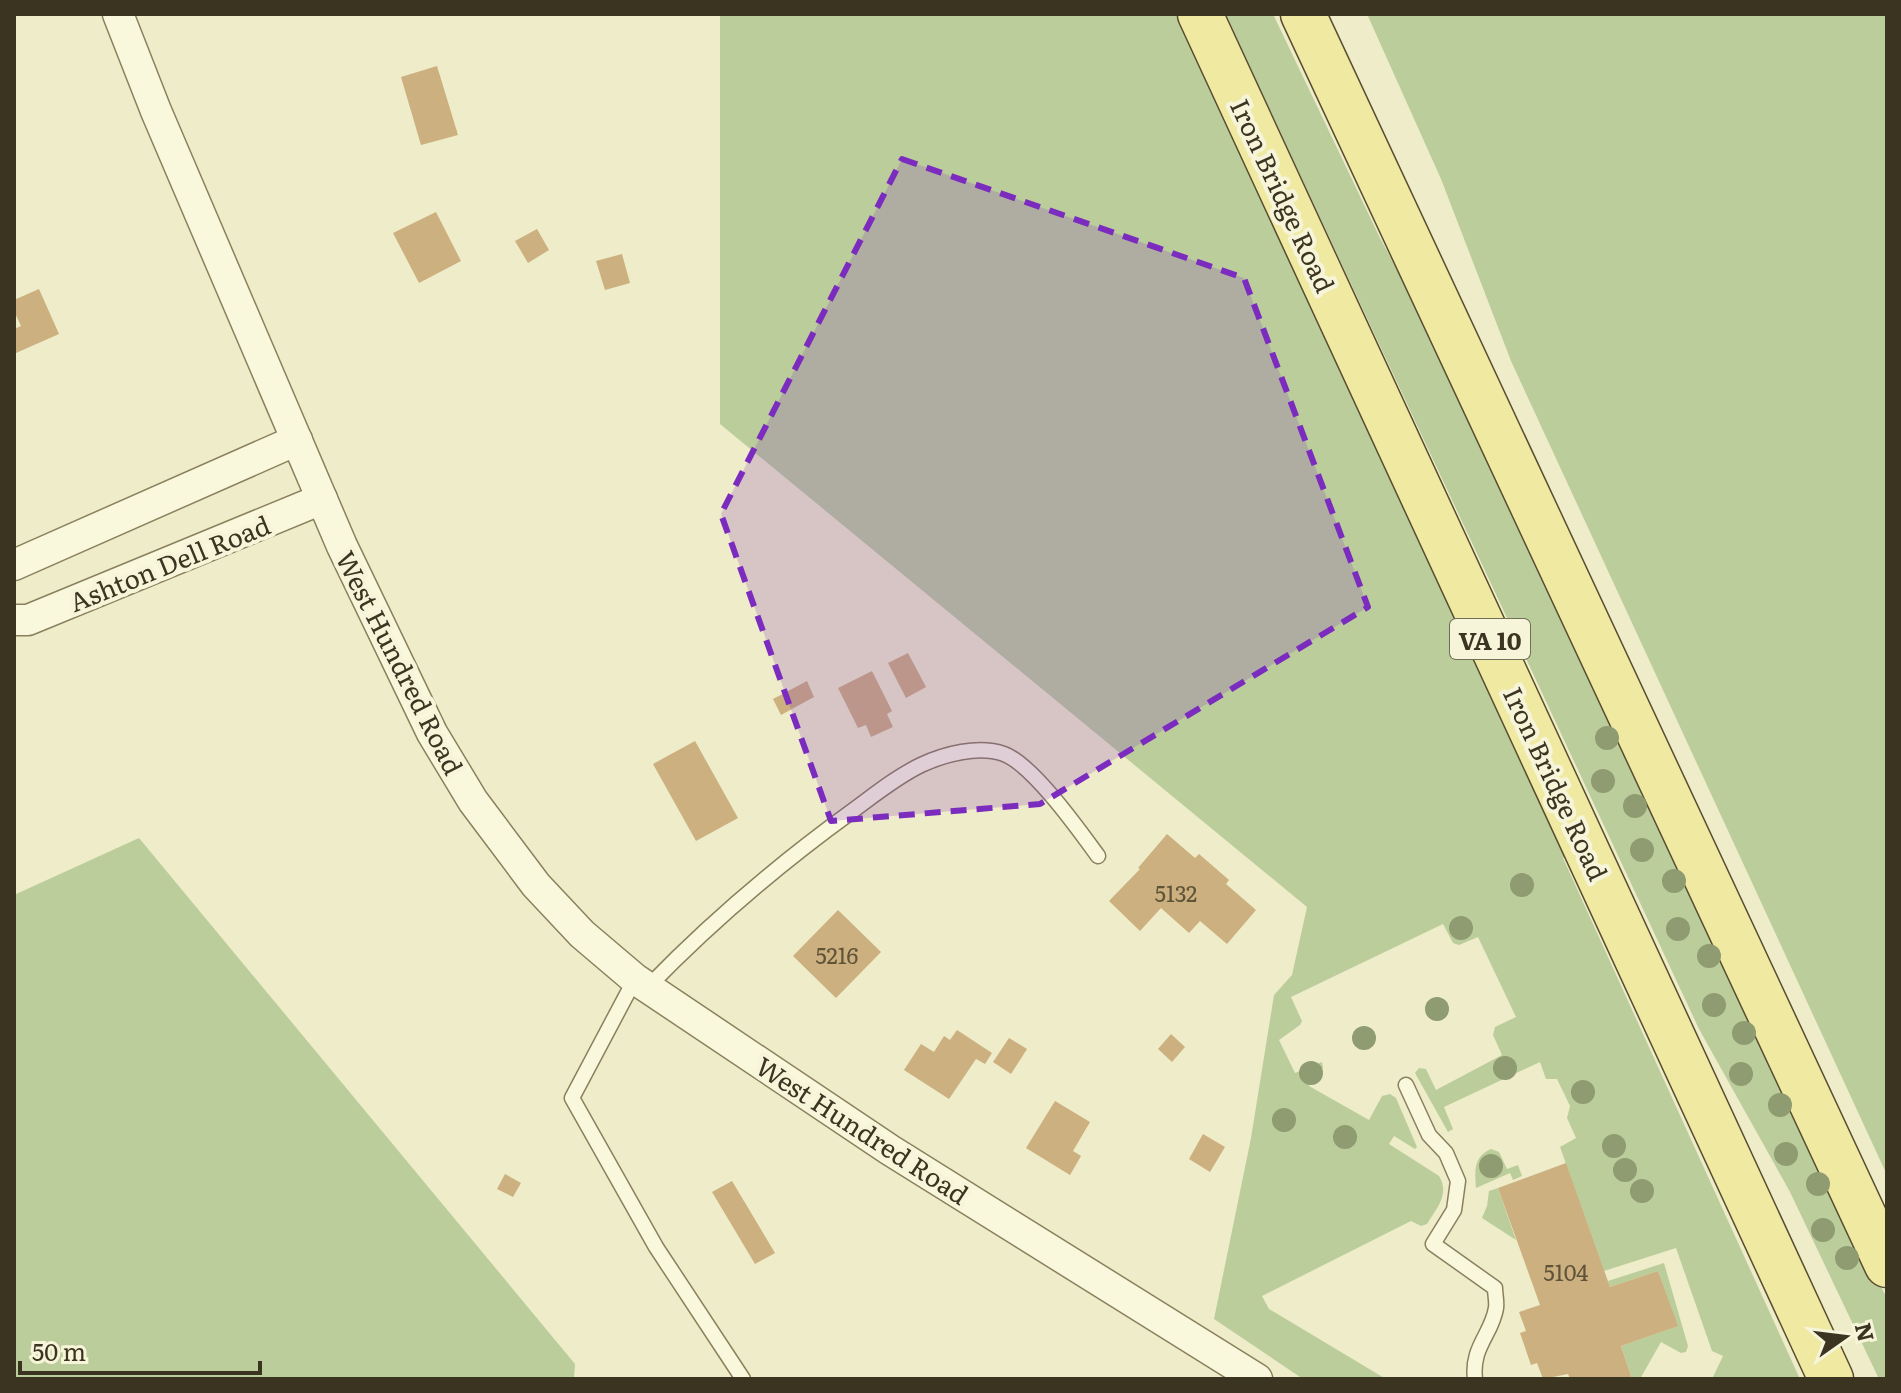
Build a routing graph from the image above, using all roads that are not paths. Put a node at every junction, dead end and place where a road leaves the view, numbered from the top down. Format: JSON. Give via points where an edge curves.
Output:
{"nodes":[{"id":1,"x":118,"y":14,"type":"edge"},
{"id":2,"x":1200,"y":14,"type":"edge"},
{"id":3,"x":1303,"y":14,"type":"edge"},
{"id":4,"x":297,"y":440,"type":"junction"},
{"id":5,"x":322,"y":499,"type":"junction"},
{"id":6,"x":14,"y":565,"type":"edge"},
{"id":7,"x":14,"y":620,"type":"edge"},
{"id":8,"x":1098,"y":856,"type":"dead end"},
{"id":9,"x":642,"y":983,"type":"junction"},
{"id":10,"x":1406,"y":1085,"type":"dead end"},
{"id":11,"x":1887,"y":1265,"type":"edge"},
{"id":12,"x":743,"y":1379,"type":"edge"},
{"id":13,"x":1257,"y":1379,"type":"edge"},
{"id":14,"x":1475,"y":1379,"type":"edge"},
{"id":15,"x":1831,"y":1379,"type":"edge"}],
"edges":[{"from":1,"to":4,"type":"street","name":"West Hundred Road"},
{"from":2,"to":15,"type":"main road","name":"Iron Bridge Road","number":"VA 10"},
{"from":3,"to":11,"type":"main road"},
{"from":4,"to":5,"type":"street","name":"West Hundred Road"},
{"from":4,"to":6,"type":"street"},
{"from":5,"to":7,"type":"street","name":"Ashton Dell Road","via":[[28,620]]},
{"from":5,"to":9,"type":"street","name":"West Hundred Road","via":[[432,733],[473,801],[536,885],[582,934]]},
{"from":8,"to":9,"type":"lane","via":[[1055,799],[1017,762],[1003,754],[969,750],[922,764],[822,833]]},
{"from":9,"to":12,"type":"lane","via":[[572,1098],[656,1247]]},
{"from":9,"to":13,"type":"street","name":"West Hundred Road","via":[[890,1150]]},
{"from":10,"to":14,"type":"lane","via":[[1458,1181],[1454,1210],[1433,1244],[1495,1288],[1496,1309],[1479,1345]]}]}
